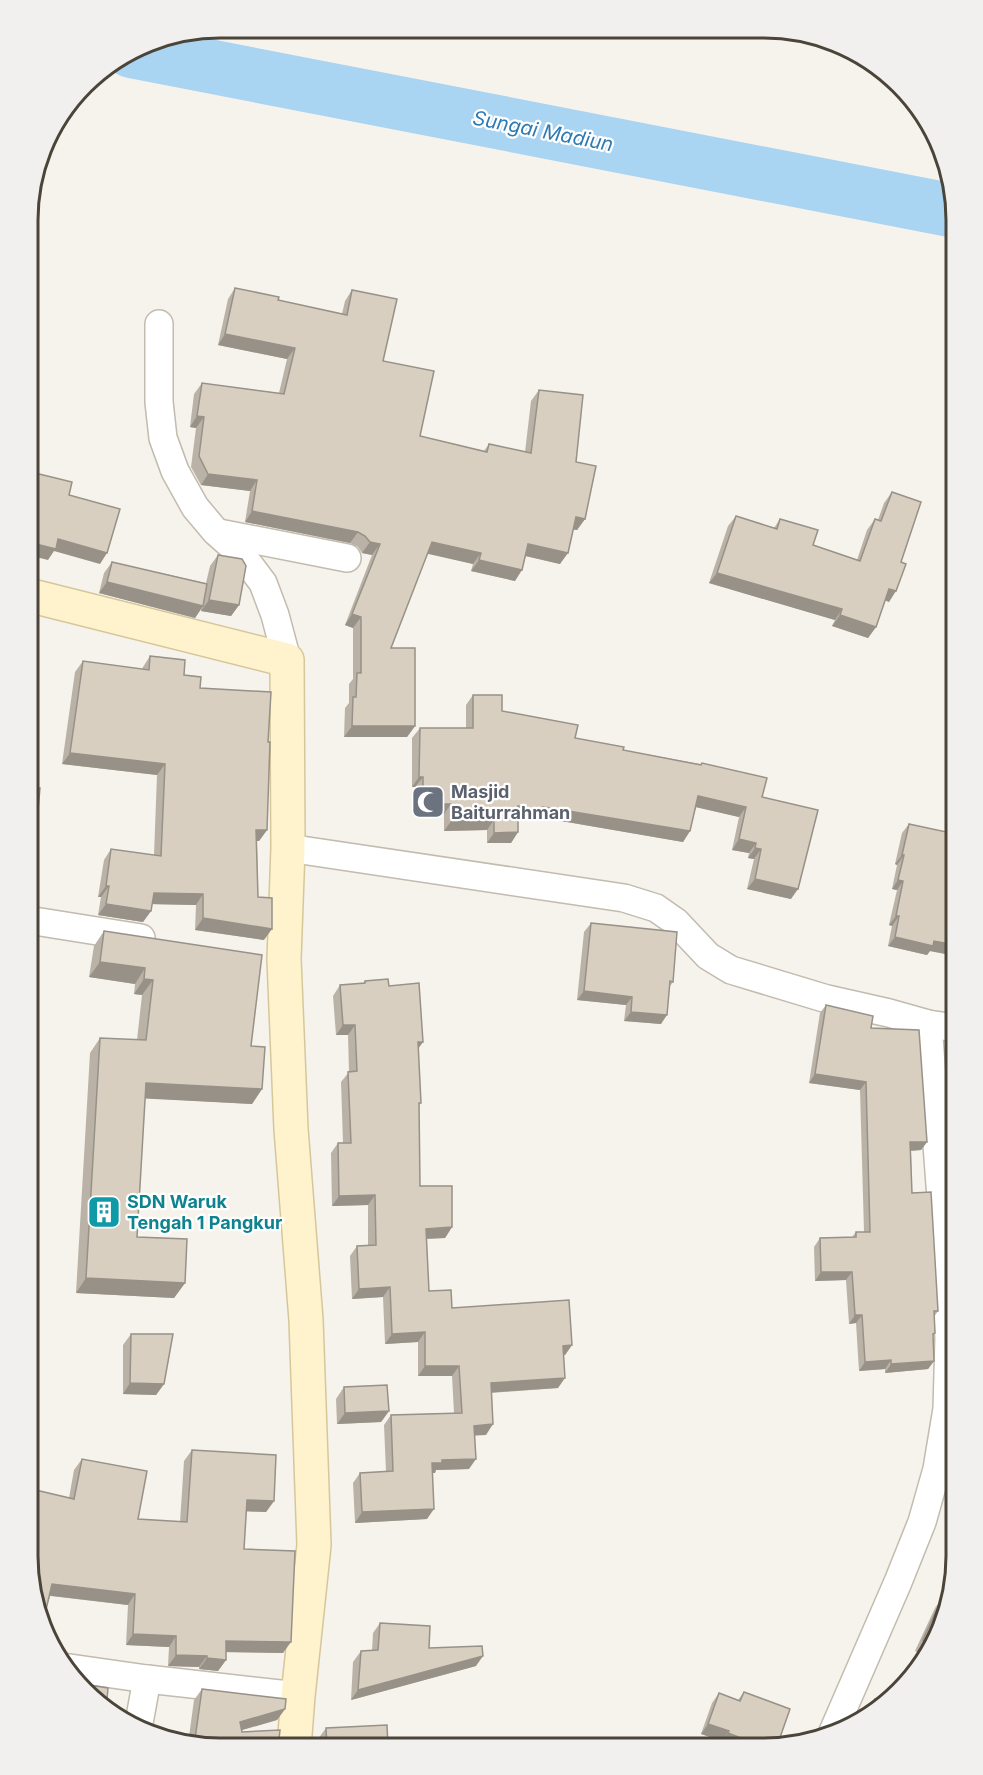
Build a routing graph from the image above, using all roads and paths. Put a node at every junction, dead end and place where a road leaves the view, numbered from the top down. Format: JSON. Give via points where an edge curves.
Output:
{"nodes":[{"id":1,"x":159,"y":324,"type":"dead end"},
{"id":2,"x":216,"y":532,"type":"junction"},
{"id":3,"x":347,"y":558,"type":"dead end"},
{"id":4,"x":37,"y":597,"type":"edge"},
{"id":5,"x":287,"y":660,"type":"junction"},
{"id":6,"x":288,"y":848,"type":"junction"},
{"id":7,"x":37,"y":921,"type":"edge"},
{"id":8,"x":168,"y":942,"type":"edge"},
{"id":9,"x":928,"y":1024,"type":"junction"},
{"id":10,"x":945,"y":1026,"type":"edge"},
{"id":11,"x":945,"y":1257,"type":"edge"},
{"id":12,"x":945,"y":1420,"type":"edge"},
{"id":13,"x":78,"y":1669,"type":"edge"},
{"id":14,"x":147,"y":1679,"type":"junction"},
{"id":15,"x":298,"y":1696,"type":"junction"},
{"id":16,"x":140,"y":1719,"type":"edge"},
{"id":17,"x":837,"y":1722,"type":"edge"},
{"id":18,"x":295,"y":1738,"type":"edge"}],
"edges":[{"from":1,"to":2,"type":"street","via":[[163,438],[195,507]]},
{"from":2,"to":3,"type":"street"},
{"from":2,"to":5,"type":"street","via":[[242,555],[263,583]]},
{"from":4,"to":5,"type":"street"},
{"from":5,"to":6,"type":"street"},
{"from":6,"to":9,"type":"street","via":[[624,898],[656,908],[676,922],[708,956],[731,970]]},
{"from":6,"to":15,"type":"street","via":[[272,958],[306,1320],[314,1545]]},
{"from":7,"to":8,"type":"street"},
{"from":9,"to":10,"type":"street"},
{"from":9,"to":11,"type":"street"},
{"from":12,"to":17,"type":"street","via":[[922,1522]]},
{"from":13,"to":14,"type":"street"},
{"from":14,"to":15,"type":"street"},
{"from":14,"to":16,"type":"street"},
{"from":15,"to":18,"type":"street"}]}
